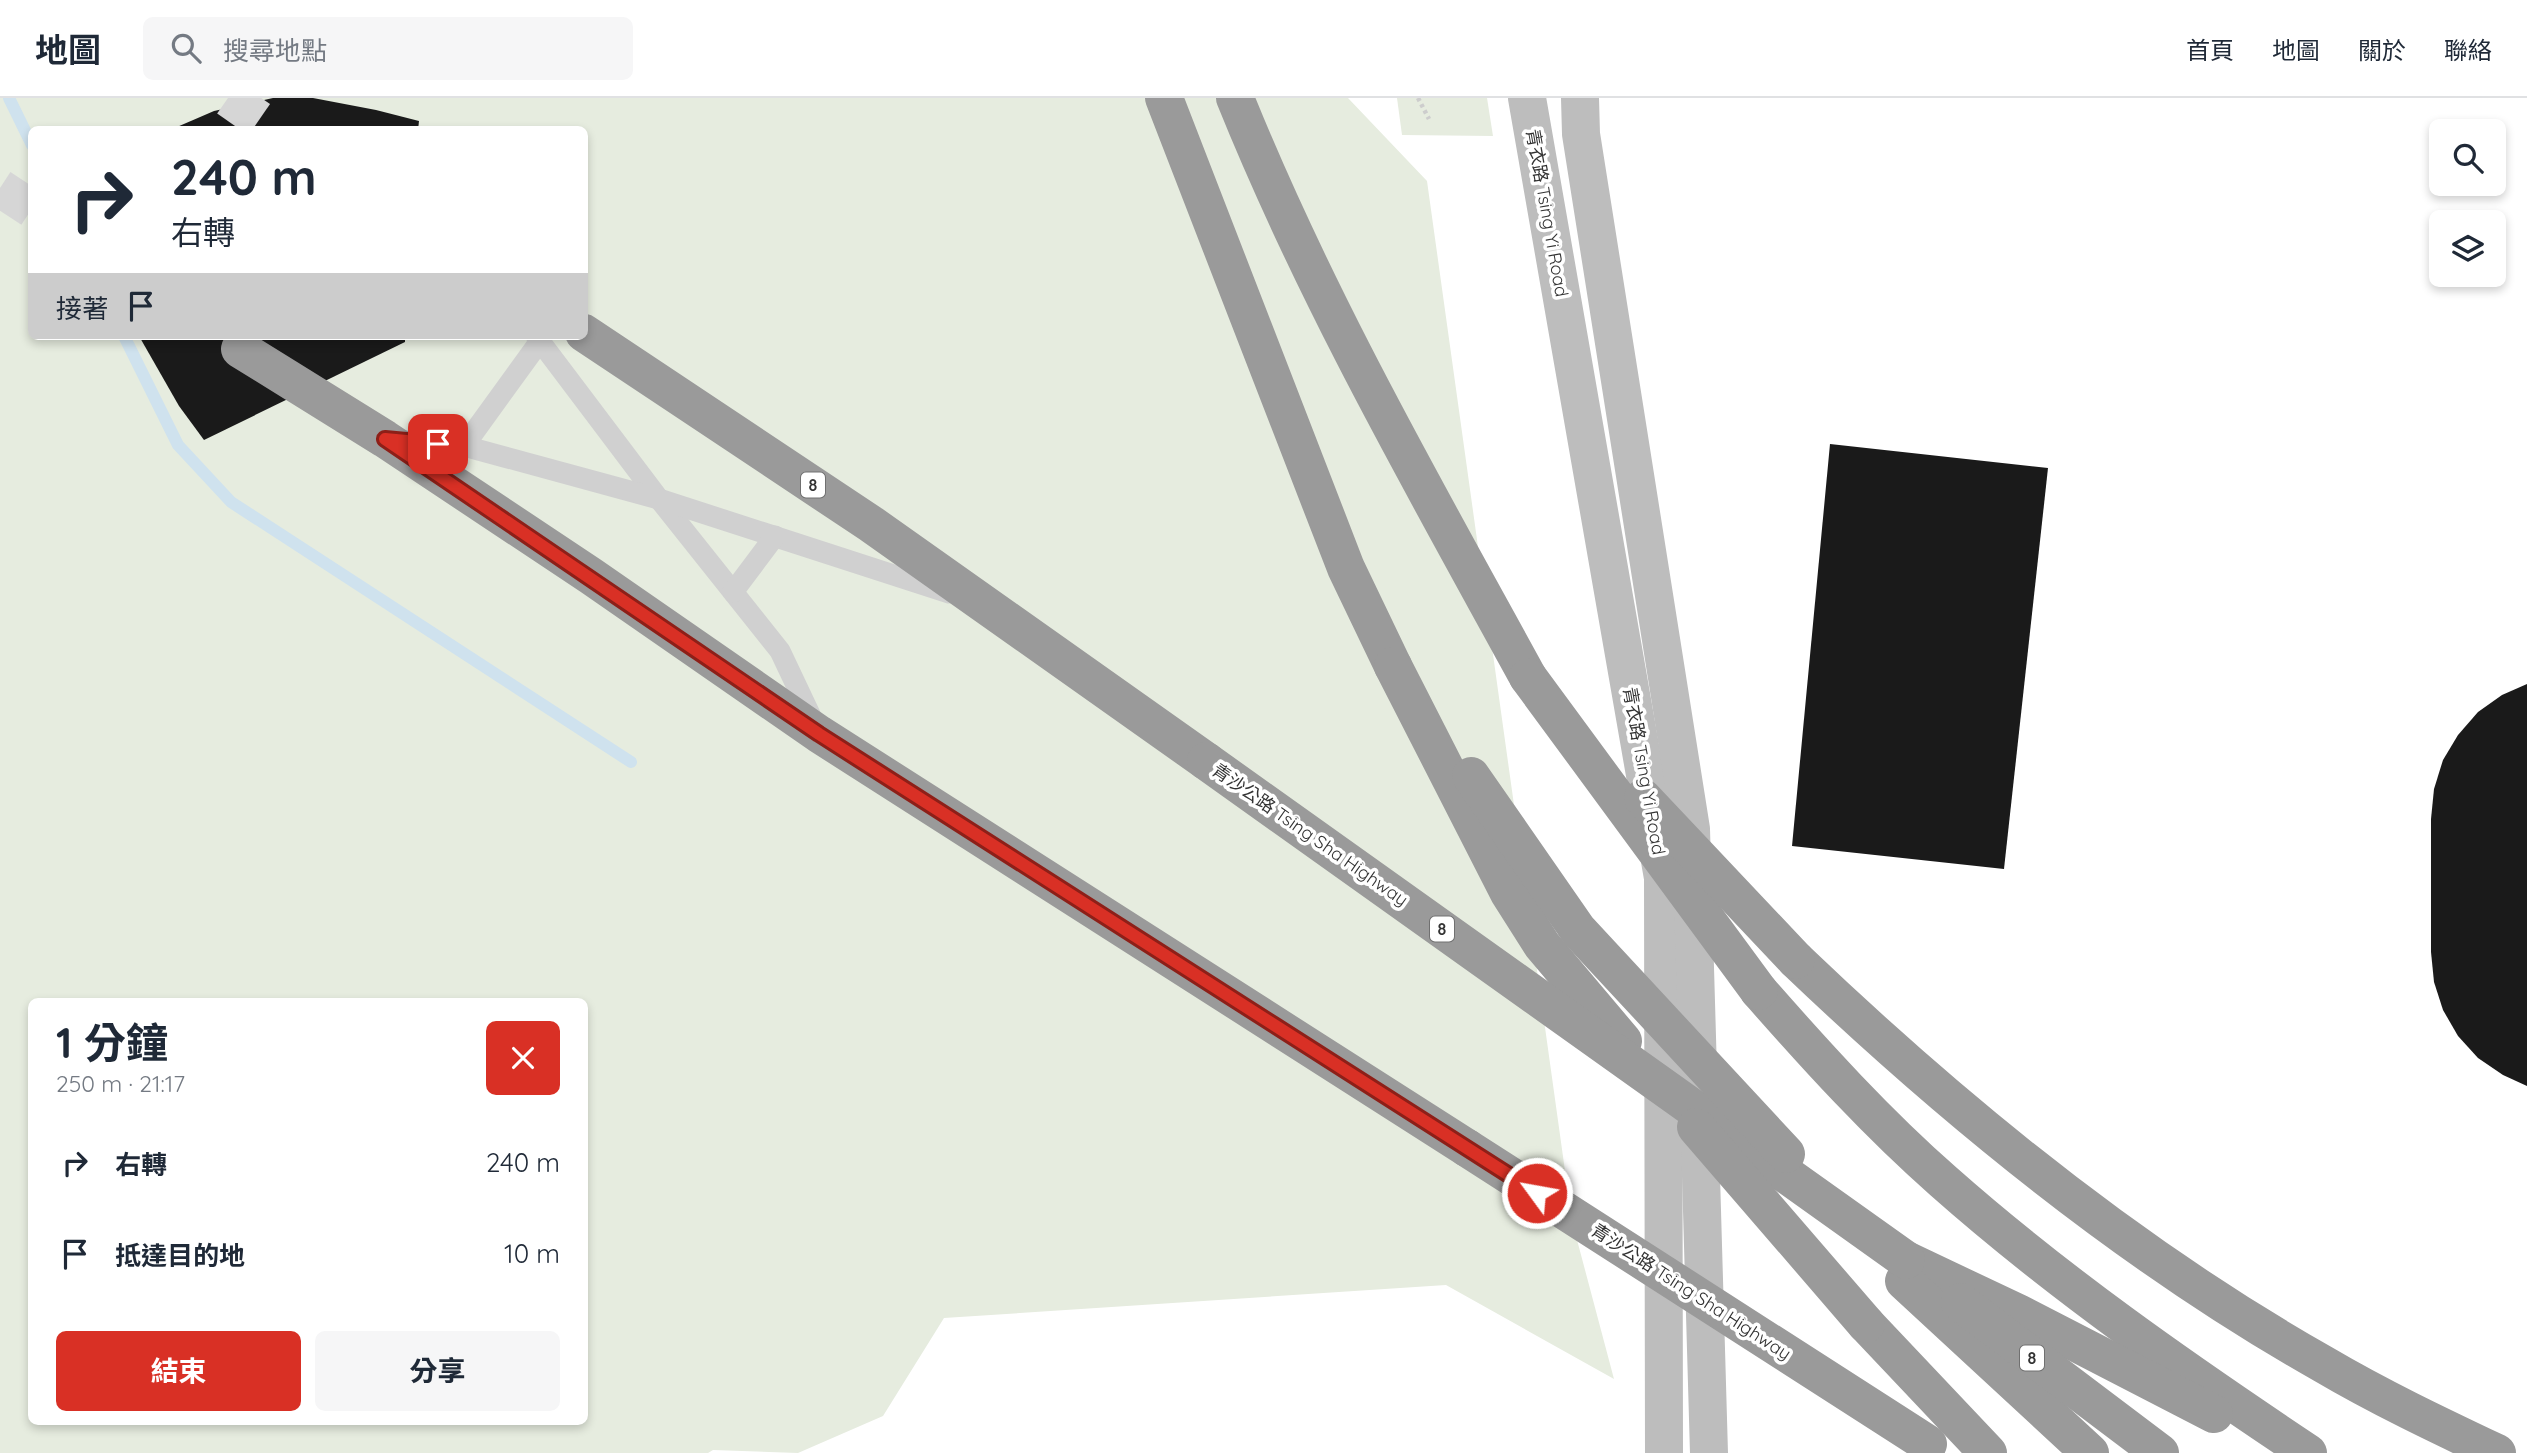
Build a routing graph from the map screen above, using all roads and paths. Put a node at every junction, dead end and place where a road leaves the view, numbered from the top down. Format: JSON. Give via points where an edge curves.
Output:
{"nodes":[{"id":1,"x":1164,"y":98,"type":"edge"},
{"id":2,"x":1236,"y":98,"type":"edge"},
{"id":3,"x":1418,"y":98,"type":"edge"},
{"id":4,"x":1527,"y":98,"type":"edge"},
{"id":5,"x":1580,"y":98,"type":"edge"},
{"id":6,"x":1429,"y":119,"type":"dead end"},
{"id":7,"x":588,"y":336,"type":"edge"},
{"id":8,"x":537,"y":340,"type":"edge"},
{"id":9,"x":540,"y":340,"type":"edge"},
{"id":10,"x":240,"y":349,"type":"dead end"},
{"id":11,"x":385,"y":439,"type":"junction"},
{"id":12,"x":464,"y":446,"type":"junction"},
{"id":13,"x":659,"y":499,"type":"junction"},
{"id":14,"x":775,"y":536,"type":"junction"},
{"id":15,"x":733,"y":592,"type":"junction"},
{"id":16,"x":990,"y":607,"type":"junction"},
{"id":17,"x":1393,"y":666,"type":"junction"},
{"id":18,"x":1528,"y":677,"type":"junction"},
{"id":19,"x":819,"y":734,"type":"junction"},
{"id":20,"x":1906,"y":1260,"type":"junction"},
{"id":21,"x":1937,"y":1450,"type":"edge"},
{"id":22,"x":1664,"y":1453,"type":"edge"},
{"id":23,"x":1709,"y":1453,"type":"edge"},
{"id":24,"x":1988,"y":1453,"type":"edge"},
{"id":25,"x":2090,"y":1453,"type":"edge"},
{"id":26,"x":2160,"y":1453,"type":"edge"},
{"id":27,"x":2290,"y":1453,"type":"edge"},
{"id":28,"x":2308,"y":1453,"type":"edge"},
{"id":29,"x":2497,"y":1453,"type":"edge"}],
"edges":[{"from":1,"to":17,"type":"highway","via":[[1346,568]]},
{"from":2,"to":18,"type":"highway","via":[[1319,284],[1393,432]]},
{"from":3,"to":6,"type":"path"},
{"from":4,"to":22,"type":"main road","name":"青衣路 Tsing Yi Road","via":[[1663,878]]},
{"from":5,"to":23,"type":"main road","name":"青衣路 Tsing Yi Road","via":[[1581,134],[1691,829]]},
{"from":7,"to":16,"type":"highway","name":"青沙公路 Tsing Sha Highway","number":"8"},
{"from":8,"to":12,"type":"lane"},
{"from":9,"to":13,"type":"lane"},
{"from":10,"to":11,"type":"highway","name":"青沙公路 Tsing Sha Highway"},
{"from":11,"to":12,"type":"lane"},
{"from":11,"to":19,"type":"highway","name":"青沙公路 Tsing Sha Highway"},
{"from":12,"to":13,"type":"lane"},
{"from":13,"to":14,"type":"lane"},
{"from":13,"to":15,"type":"lane"},
{"from":14,"to":15,"type":"lane"},
{"from":14,"to":16,"type":"lane"},
{"from":15,"to":19,"type":"lane","via":[[780,651]]},
{"from":16,"to":20,"type":"highway","name":"青沙公路 Tsing Sha Highway","number":"8","bridge":true},
{"from":17,"to":24,"type":"highway","bridge":true,"via":[[1509,893],[1542,945],[1866,1324]]},
{"from":17,"to":25,"type":"highway","bridge":true,"via":[[1578,930],[1904,1281]]},
{"from":18,"to":28,"type":"highway","bridge":true,"via":[[1759,991],[1891,1133],[1943,1182],[2113,1320]]},
{"from":18,"to":29,"type":"highway","bridge":true,"via":[[1796,960],[1943,1092],[2027,1160],[2139,1248],[2238,1313],[2323,1365]]},
{"from":19,"to":21,"type":"highway","name":"青沙公路 Tsing Sha Highway","bridge":true},
{"from":20,"to":26,"type":"highway","name":"青沙公路 Tsing Sha Highway","number":"8"},
{"from":20,"to":27,"type":"highway","via":[[2018,1312]]}]}
